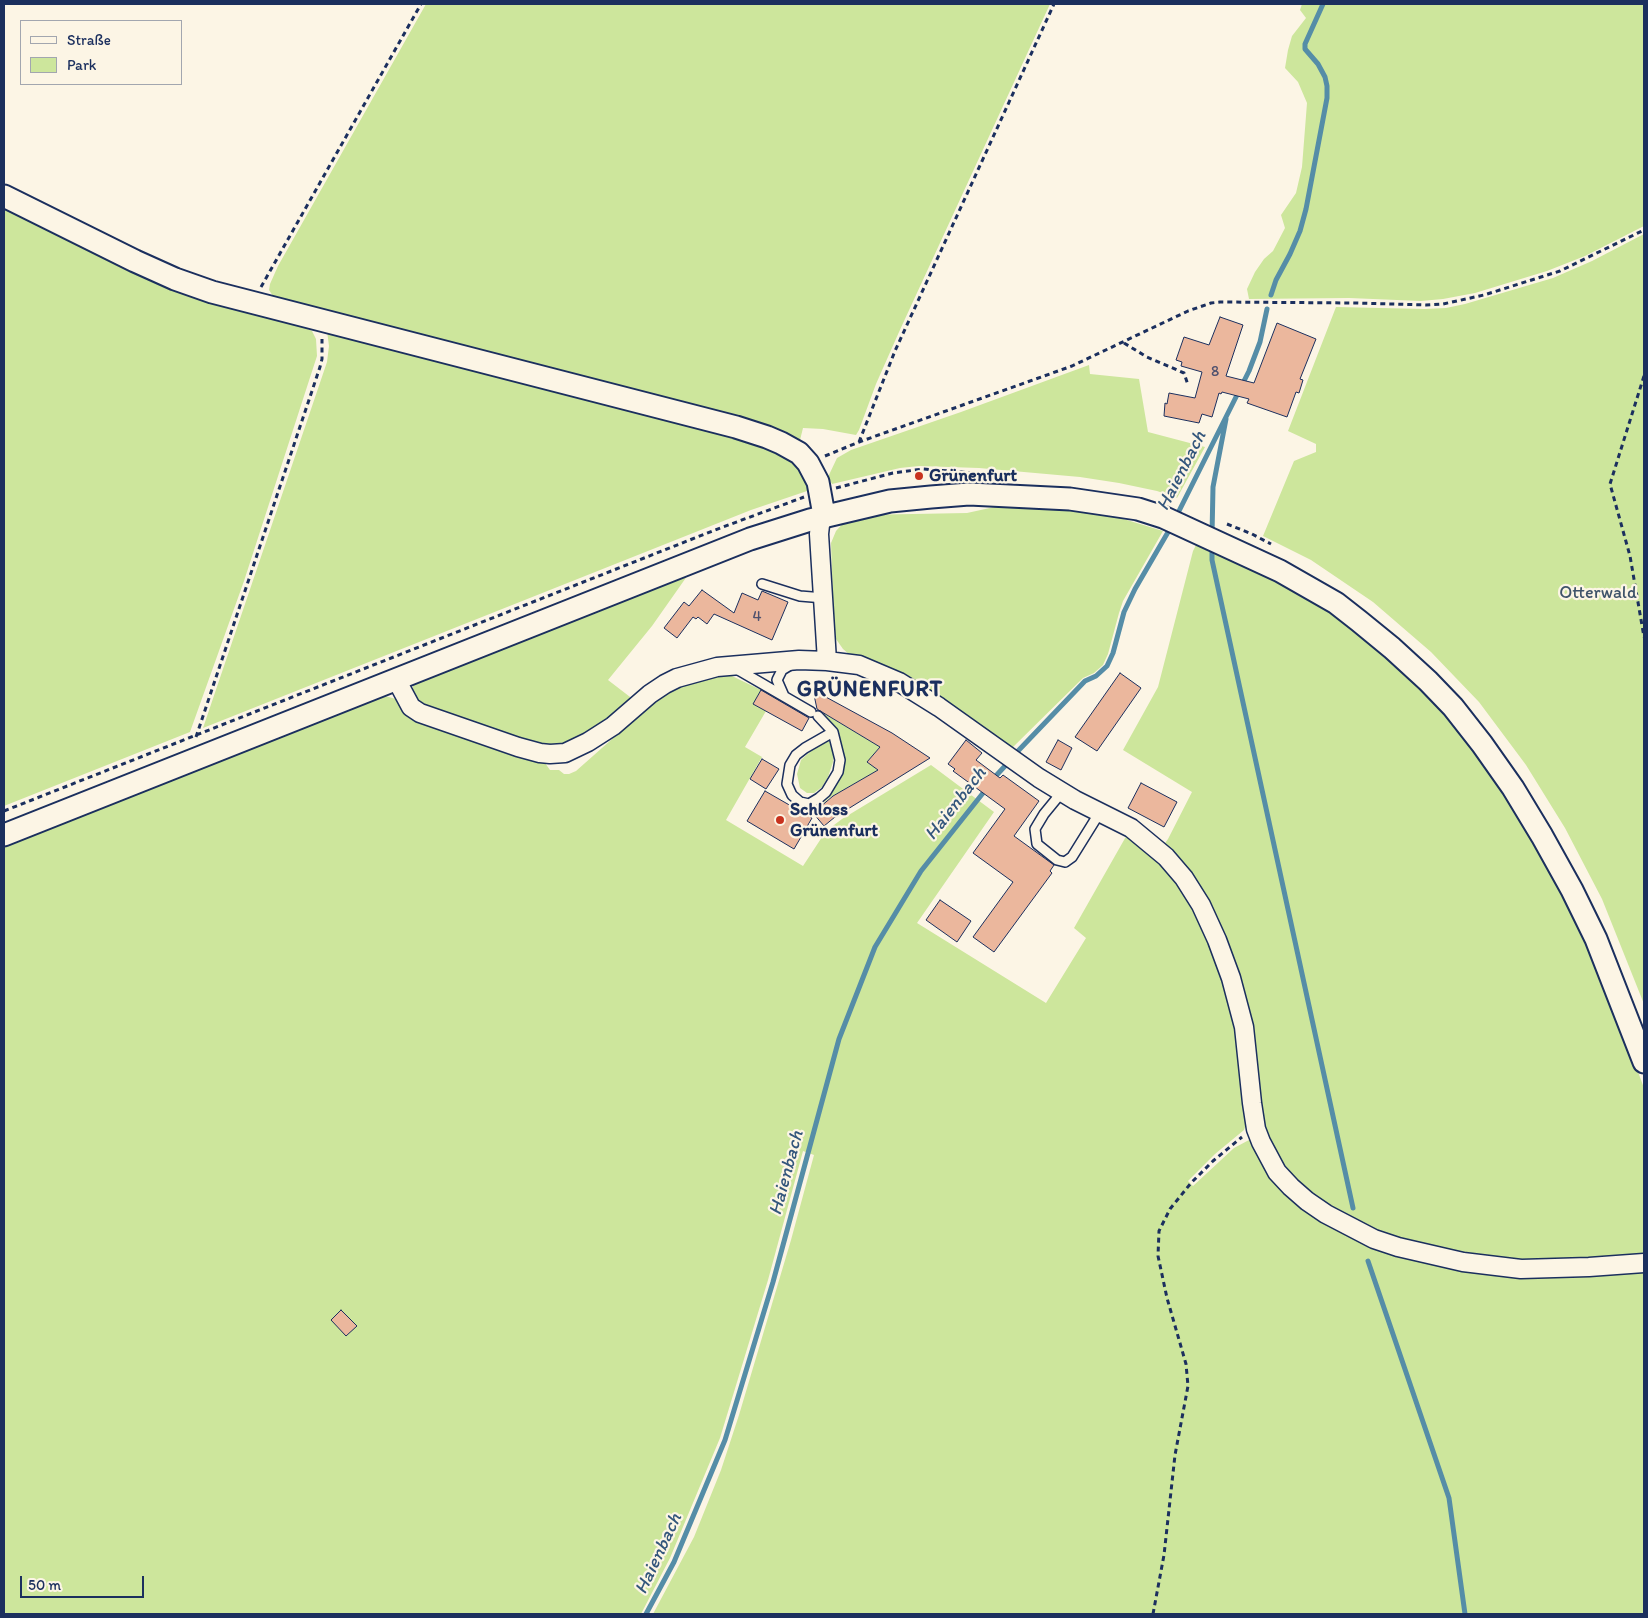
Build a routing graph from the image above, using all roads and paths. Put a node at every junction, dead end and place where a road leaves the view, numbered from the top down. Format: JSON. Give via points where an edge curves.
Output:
{"nodes":[{"id":1,"x":421,"y":4,"type":"edge"},
{"id":2,"x":1054,"y":4,"type":"edge"},
{"id":3,"x":4,"y":196,"type":"edge"},
{"id":4,"x":1644,"y":230,"type":"edge"},
{"id":5,"x":255,"y":304,"type":"junction"},
{"id":6,"x":320,"y":321,"type":"junction"},
{"id":7,"x":1124,"y":342,"type":"junction"},
{"id":8,"x":1644,"y":376,"type":"edge"},
{"id":9,"x":1188,"y":385,"type":"dead end"},
{"id":10,"x":859,"y":442,"type":"junction"},
{"id":11,"x":808,"y":463,"type":"junction"},
{"id":12,"x":917,"y":470,"type":"dead end"},
{"id":13,"x":918,"y":476,"type":"dead end"},
{"id":14,"x":824,"y":516,"type":"junction"},
{"id":15,"x":762,"y":584,"type":"dead end"},
{"id":16,"x":824,"y":598,"type":"junction"},
{"id":17,"x":1644,"y":637,"type":"edge"},
{"id":18,"x":799,"y":660,"type":"junction"},
{"id":19,"x":827,"y":661,"type":"junction"},
{"id":20,"x":731,"y":665,"type":"junction"},
{"id":21,"x":396,"y":680,"type":"junction"},
{"id":22,"x":784,"y":696,"type":"junction"},
{"id":23,"x":832,"y":732,"type":"junction"},
{"id":24,"x":202,"y":756,"type":"junction"},
{"id":25,"x":1062,"y":792,"type":"junction"},
{"id":26,"x":1100,"y":812,"type":"junction"},
{"id":27,"x":4,"y":835,"type":"edge"},
{"id":28,"x":1644,"y":1062,"type":"edge"},
{"id":29,"x":1256,"y":1129,"type":"junction"},
{"id":30,"x":1644,"y":1262,"type":"edge"},
{"id":31,"x":1153,"y":1614,"type":"edge"}],
"edges":[{"from":1,"to":5,"type":"path","via":[[264,279]]},
{"from":2,"to":10,"type":"path","via":[[895,351]]},
{"from":3,"to":5,"type":"street","via":[[175,279]]},
{"from":4,"to":7,"type":"path","via":[[1560,271],[1443,304],[1220,302],[1188,311]]},
{"from":5,"to":6,"type":"street"},
{"from":6,"to":11,"type":"street","via":[[736,427],[781,443],[799,453]]},
{"from":6,"to":24,"type":"path","via":[[322,359],[195,736]]},
{"from":7,"to":9,"type":"path","via":[[1147,358],[1184,373]]},
{"from":7,"to":10,"type":"path","via":[[1072,366]]},
{"from":8,"to":17,"type":"path","via":[[1610,484],[1630,556]]},
{"from":10,"to":11,"type":"path"},
{"from":11,"to":14,"type":"street","via":[[818,482]]},
{"from":12,"to":13,"type":"path"},
{"from":14,"to":16,"type":"street","via":[[819,534]]},
{"from":14,"to":21,"type":"street","via":[[750,539]]},
{"from":14,"to":28,"type":"street","via":[[890,501],[970,494],[1070,499],[1138,509],[1219,542],[1336,603],[1392,648],[1453,707],[1513,788],[1555,859],[1596,939]]},
{"from":15,"to":16,"type":"lane","via":[[800,596]]},
{"from":16,"to":19,"type":"street"},
{"from":18,"to":19,"type":"street"},
{"from":18,"to":20,"type":"street"},
{"from":18,"to":22,"type":"lane","via":[[782,670],[777,680]]},
{"from":19,"to":25,"type":"street","via":[[859,665],[913,689]]},
{"from":20,"to":21,"type":"street","via":[[665,684],[600,735],[575,749],[557,754],[533,752],[420,713],[411,707]]},
{"from":20,"to":22,"type":"lane"},
{"from":21,"to":24,"type":"street"},
{"from":22,"to":23,"type":"lane","via":[[814,714]]},
{"from":23,"to":23,"type":"lane","via":[[840,760],[838,772],[819,798],[810,804],[800,802],[787,784],[790,765],[796,755]]},
{"from":24,"to":27,"type":"street"},
{"from":25,"to":26,"type":"street"},
{"from":25,"to":26,"type":"lane","via":[[1034,829],[1037,844],[1056,860],[1065,862],[1072,858]]},
{"from":26,"to":29,"type":"street","via":[[1131,828],[1166,857],[1201,905],[1238,1002]]},
{"from":29,"to":30,"type":"street","via":[[1266,1154],[1291,1187],[1326,1214],[1374,1239],[1463,1262],[1521,1269]]},
{"from":29,"to":31,"type":"path","via":[[1213,1161],[1170,1209],[1158,1231],[1158,1256],[1186,1364],[1188,1386]]}]}
